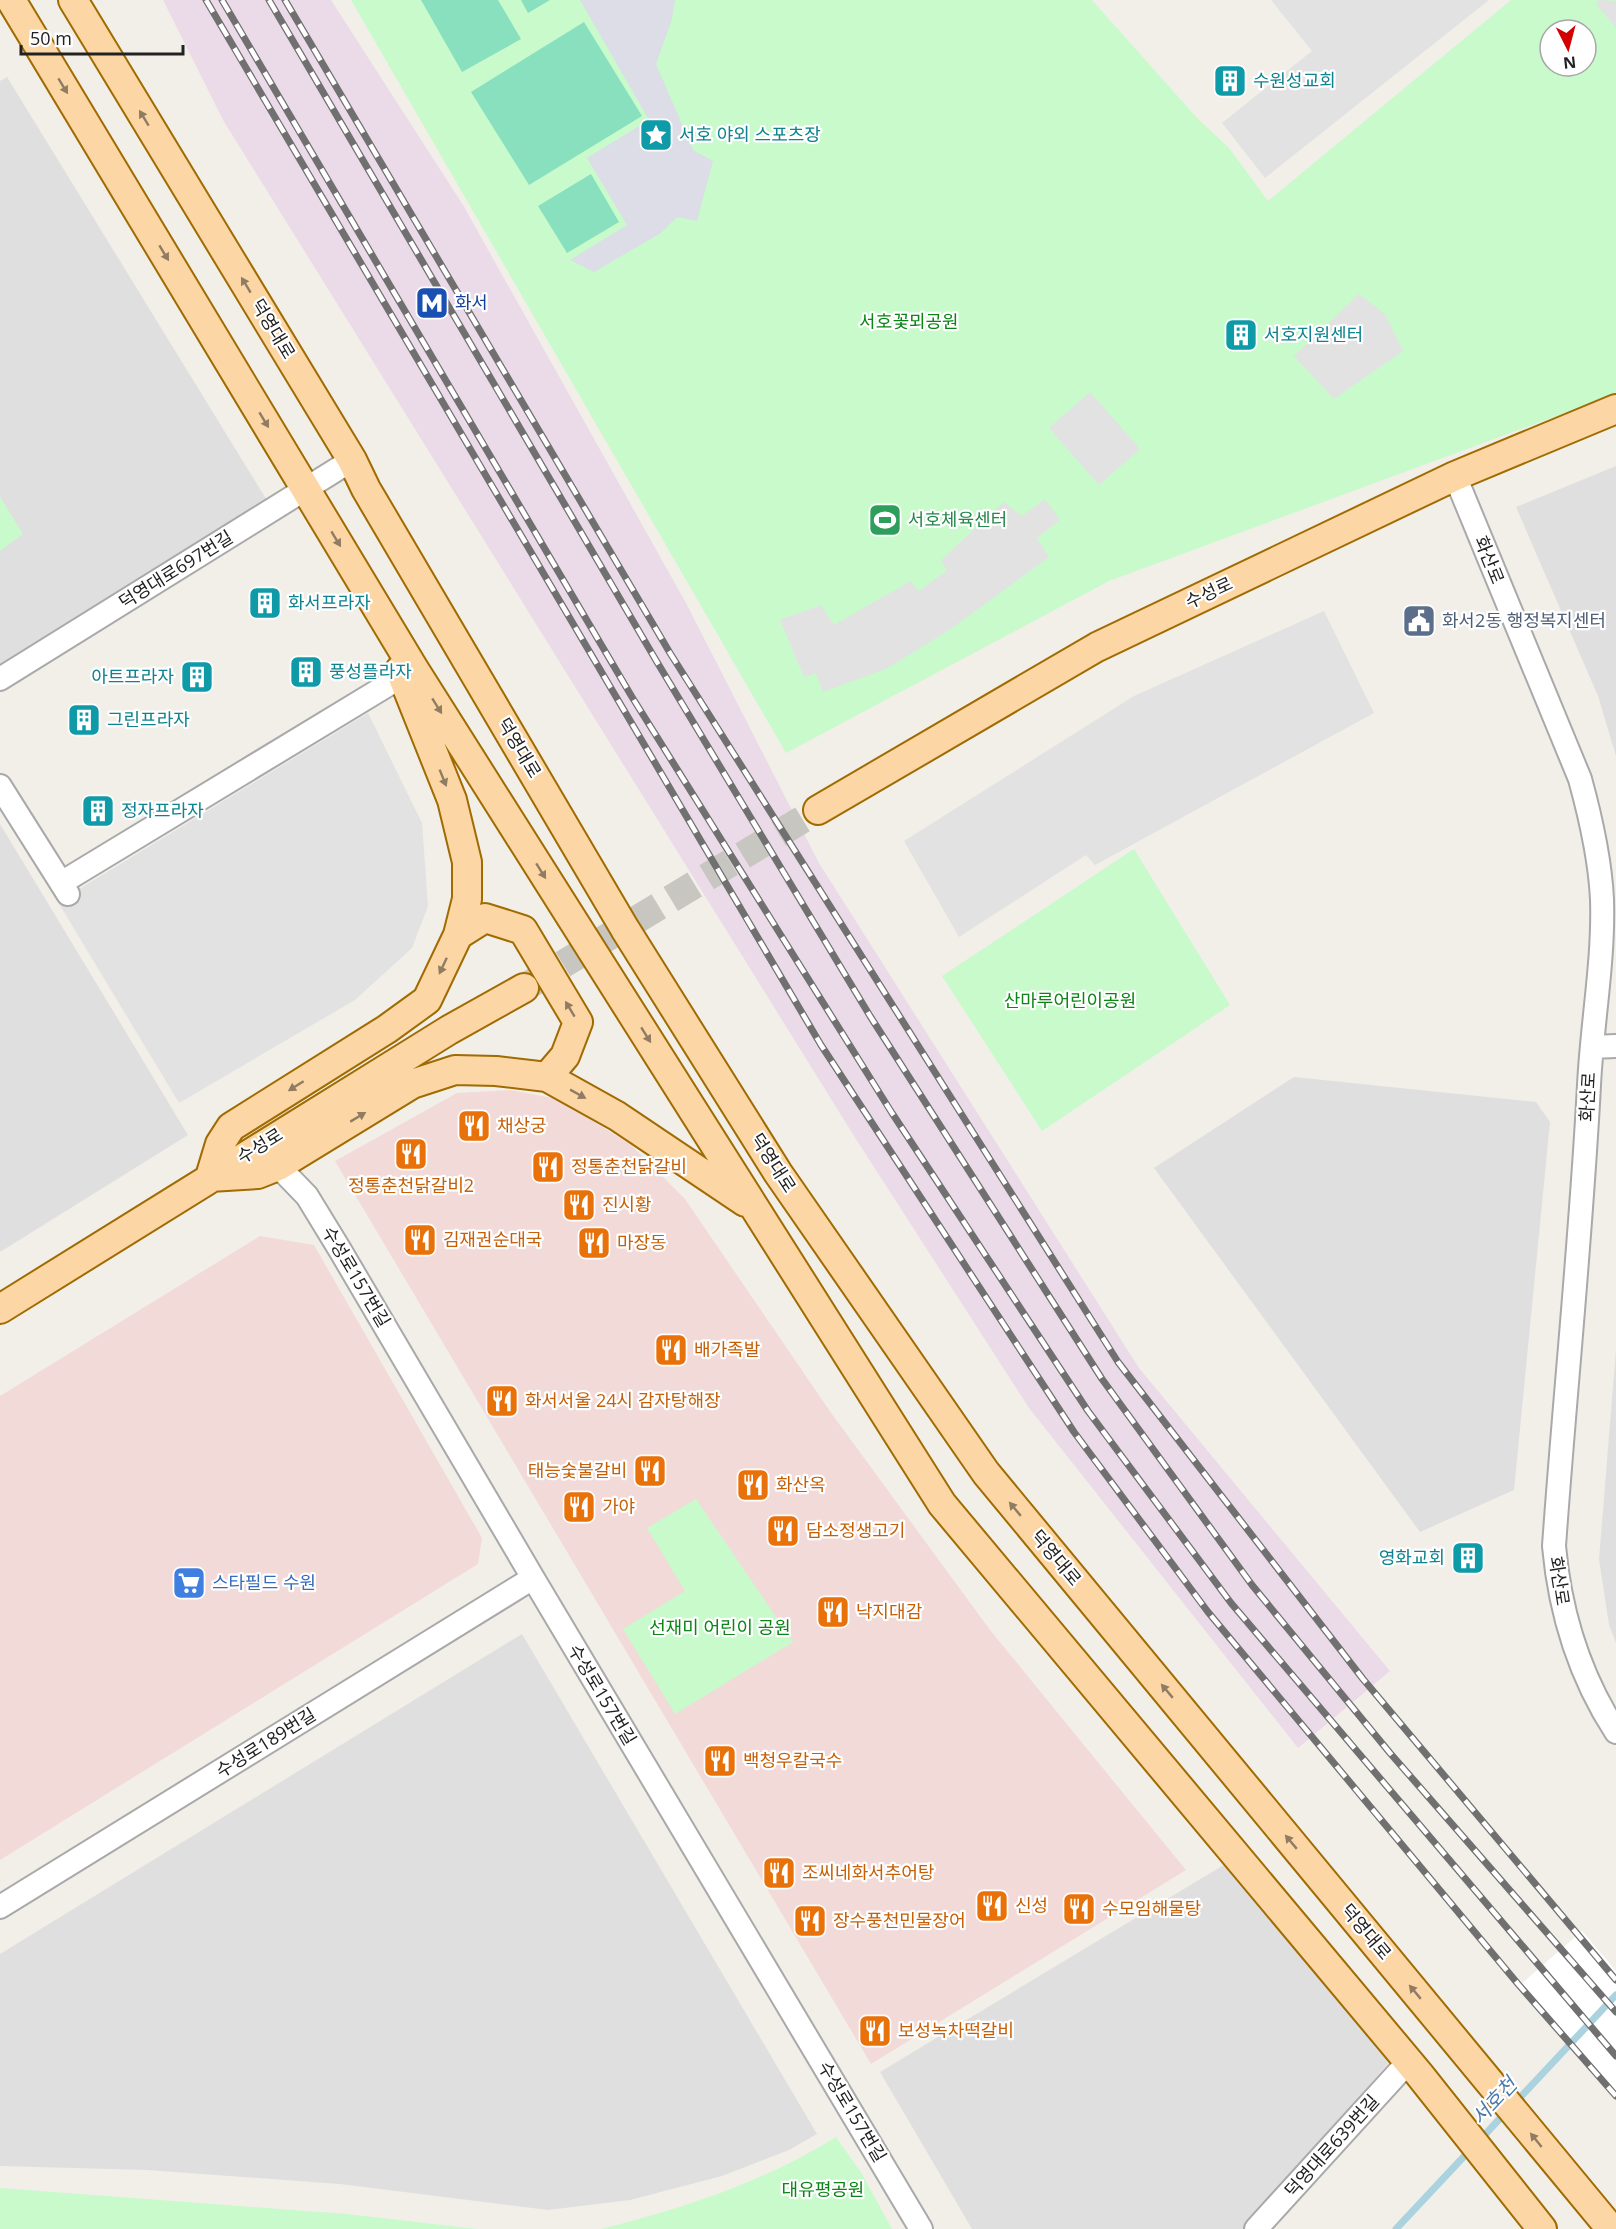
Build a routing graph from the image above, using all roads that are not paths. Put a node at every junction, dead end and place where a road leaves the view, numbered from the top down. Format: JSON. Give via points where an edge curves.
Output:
{"nodes":[{"id":1,"x":11,"y":0,"type":"edge"},
{"id":2,"x":73,"y":0,"type":"edge"},
{"id":3,"x":1616,"y":409,"type":"edge"},
{"id":4,"x":352,"y":460,"type":"junction"},
{"id":5,"x":1455,"y":476,"type":"junction"},
{"id":6,"x":306,"y":489,"type":"junction"},
{"id":7,"x":408,"y":673,"type":"junction"},
{"id":8,"x":0,"y":679,"type":"edge"},
{"id":9,"x":0,"y":786,"type":"edge"},
{"id":10,"x":818,"y":810,"type":"tunnel mouth"},
{"id":11,"x":458,"y":934,"type":"junction"},
{"id":12,"x":524,"y":988,"type":"tunnel mouth"},
{"id":13,"x":1616,"y":1046,"type":"edge"},
{"id":14,"x":1592,"y":1047,"type":"junction"},
{"id":15,"x":548,"y":1077,"type":"junction"},
{"id":16,"x":278,"y":1166,"type":"junction"},
{"id":17,"x":210,"y":1177,"type":"junction"},
{"id":18,"x":756,"y":1210,"type":"junction"},
{"id":19,"x":0,"y":1309,"type":"edge"},
{"id":20,"x":533,"y":1578,"type":"junction"},
{"id":21,"x":1616,"y":1732,"type":"edge"},
{"id":22,"x":0,"y":1907,"type":"edge"},
{"id":23,"x":1413,"y":2068,"type":"junction"},
{"id":24,"x":1540,"y":2226,"type":"edge"},
{"id":25,"x":921,"y":2229,"type":"edge"},
{"id":26,"x":1256,"y":2229,"type":"edge"},
{"id":27,"x":1611,"y":2229,"type":"edge"}],
"edges":[{"from":1,"to":6,"type":"main road","one_way":true},
{"from":4,"to":2,"type":"main road","name":"덕영대로","one_way":true},
{"from":3,"to":5,"type":"main road","name":"수성로"},
{"from":4,"to":6,"type":"street","name":"덕영대로697번길"},
{"from":27,"to":4,"type":"main road","name":"덕영대로","one_way":true,"via":[[986,1473],[778,1173],[695,1041],[625,929]]},
{"from":5,"to":10,"type":"main road","name":"수성로","via":[[1097,647]]},
{"from":5,"to":14,"type":"street","name":"화산로","via":[[1580,779],[1593,823],[1602,900]]},
{"from":6,"to":7,"type":"main road","one_way":true,"via":[[387,625]]},
{"from":6,"to":8,"type":"street","name":"덕영대로697번길"},
{"from":7,"to":9,"type":"street","via":[[65,889]]},
{"from":7,"to":11,"type":"main road","one_way":true,"via":[[452,800],[467,862],[466,898]]},
{"from":7,"to":18,"type":"main road","one_way":true},
{"from":15,"to":11,"type":"main road","one_way":true,"via":[[565,1056],[578,1022],[523,930],[485,918]]},
{"from":11,"to":17,"type":"main road","one_way":true,"via":[[428,1000],[231,1127],[220,1144]]},
{"from":12,"to":17,"type":"main road","name":"수성로"},
{"from":13,"to":14,"type":"street"},
{"from":14,"to":21,"type":"street","name":"화산로","via":[[1554,1546],[1557,1586],[1570,1636],[1580,1664]]},
{"from":16,"to":15,"type":"main road","one_way":true,"via":[[412,1084],[454,1070]]},
{"from":15,"to":18,"type":"main road","one_way":true,"via":[[617,1116]]},
{"from":16,"to":17,"type":"main road","via":[[258,1174]]},
{"from":16,"to":20,"type":"street","name":"수성로157번길","via":[[307,1196]]},
{"from":17,"to":19,"type":"main road","name":"수성로"},
{"from":18,"to":23,"type":"main road","via":[[942,1504]]},
{"from":20,"to":22,"type":"street","name":"수성로189번길"},
{"from":20,"to":25,"type":"street","name":"수성로157번길"},
{"from":23,"to":24,"type":"main road"},
{"from":23,"to":26,"type":"street","name":"덕영대로639번길"}]}
